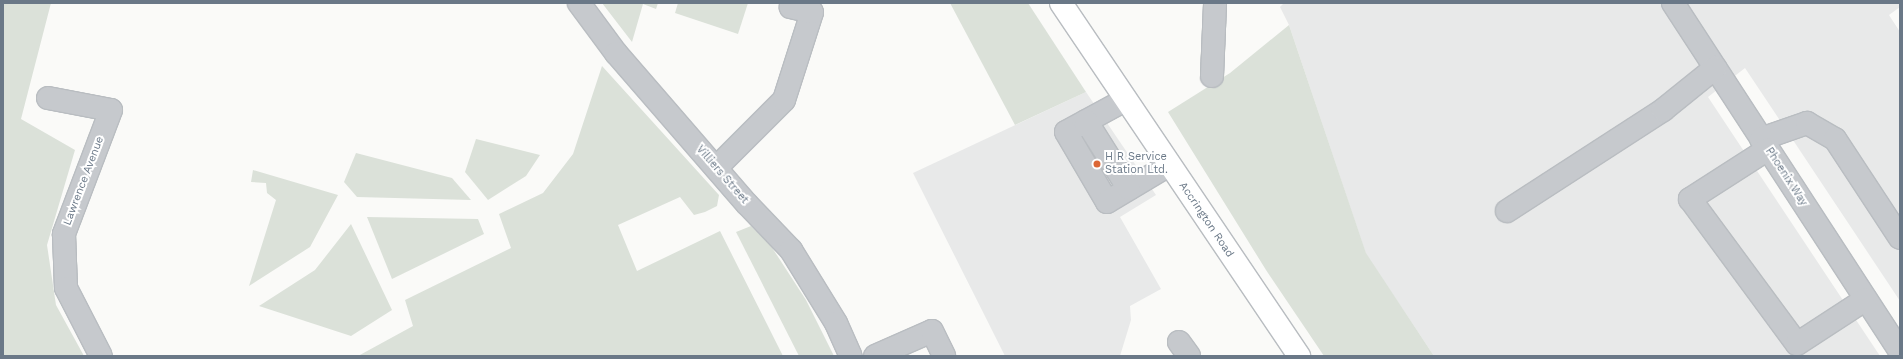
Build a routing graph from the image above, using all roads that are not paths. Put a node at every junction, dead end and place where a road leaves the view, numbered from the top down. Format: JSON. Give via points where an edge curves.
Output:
{"nodes":[{"id":1,"x":579,"y":3,"type":"edge"},
{"id":2,"x":1060,"y":3,"type":"edge"},
{"id":3,"x":1215,"y":3,"type":"edge"},
{"id":4,"x":1673,"y":3,"type":"edge"},
{"id":5,"x":791,"y":7,"type":"dead end"},
{"id":6,"x":1716,"y":68,"type":"junction"},
{"id":7,"x":1212,"y":76,"type":"dead end"},
{"id":8,"x":48,"y":98,"type":"dead end"},
{"id":9,"x":1125,"y":100,"type":"junction"},
{"id":10,"x":1765,"y":144,"type":"junction"},
{"id":11,"x":1169,"y":165,"type":"junction"},
{"id":12,"x":716,"y":168,"type":"junction"},
{"id":13,"x":1507,"y":211,"type":"dead end"},
{"id":14,"x":1900,"y":238,"type":"edge"},
{"id":15,"x":1866,"y":299,"type":"junction"},
{"id":16,"x":1892,"y":321,"type":"edge"},
{"id":17,"x":1900,"y":351,"type":"edge"},
{"id":18,"x":101,"y":356,"type":"edge"},
{"id":19,"x":851,"y":356,"type":"edge"},
{"id":20,"x":875,"y":356,"type":"edge"},
{"id":21,"x":944,"y":356,"type":"edge"},
{"id":22,"x":1299,"y":356,"type":"edge"}],
"edges":[{"from":1,"to":12,"type":"street","name":"Villiers Street","via":[[616,53]]},
{"from":2,"to":9,"type":"main road","name":"Accrington Road"},
{"from":3,"to":7,"type":"street"},
{"from":4,"to":6,"type":"street","name":"Phoenix Way"},
{"from":5,"to":12,"type":"street","via":[[812,12],[784,100]]},
{"from":6,"to":10,"type":"street","name":"Phoenix Way"},
{"from":6,"to":13,"type":"street","via":[[1663,110]]},
{"from":8,"to":18,"type":"street","name":"Lawrence Avenue","via":[[110,110],[64,234],[66,288]]},
{"from":9,"to":11,"type":"main road","name":"Accrington Road"},
{"from":9,"to":11,"type":"street","via":[[1081,124],[1123,193]]},
{"from":10,"to":14,"type":"street","via":[[1807,123],[1835,139]]},
{"from":10,"to":15,"type":"street","name":"Phoenix Way"},
{"from":10,"to":15,"type":"street","via":[[1690,199],[1797,344]]},
{"from":11,"to":22,"type":"main road","name":"Accrington Road"},
{"from":12,"to":19,"type":"street","name":"Villiers Street","via":[[791,250],[836,323]]},
{"from":15,"to":16,"type":"street","name":"Phoenix Way"},
{"from":16,"to":17,"type":"street","name":"Phoenix Way"},
{"from":20,"to":21,"type":"street","via":[[932,331]]}]}
